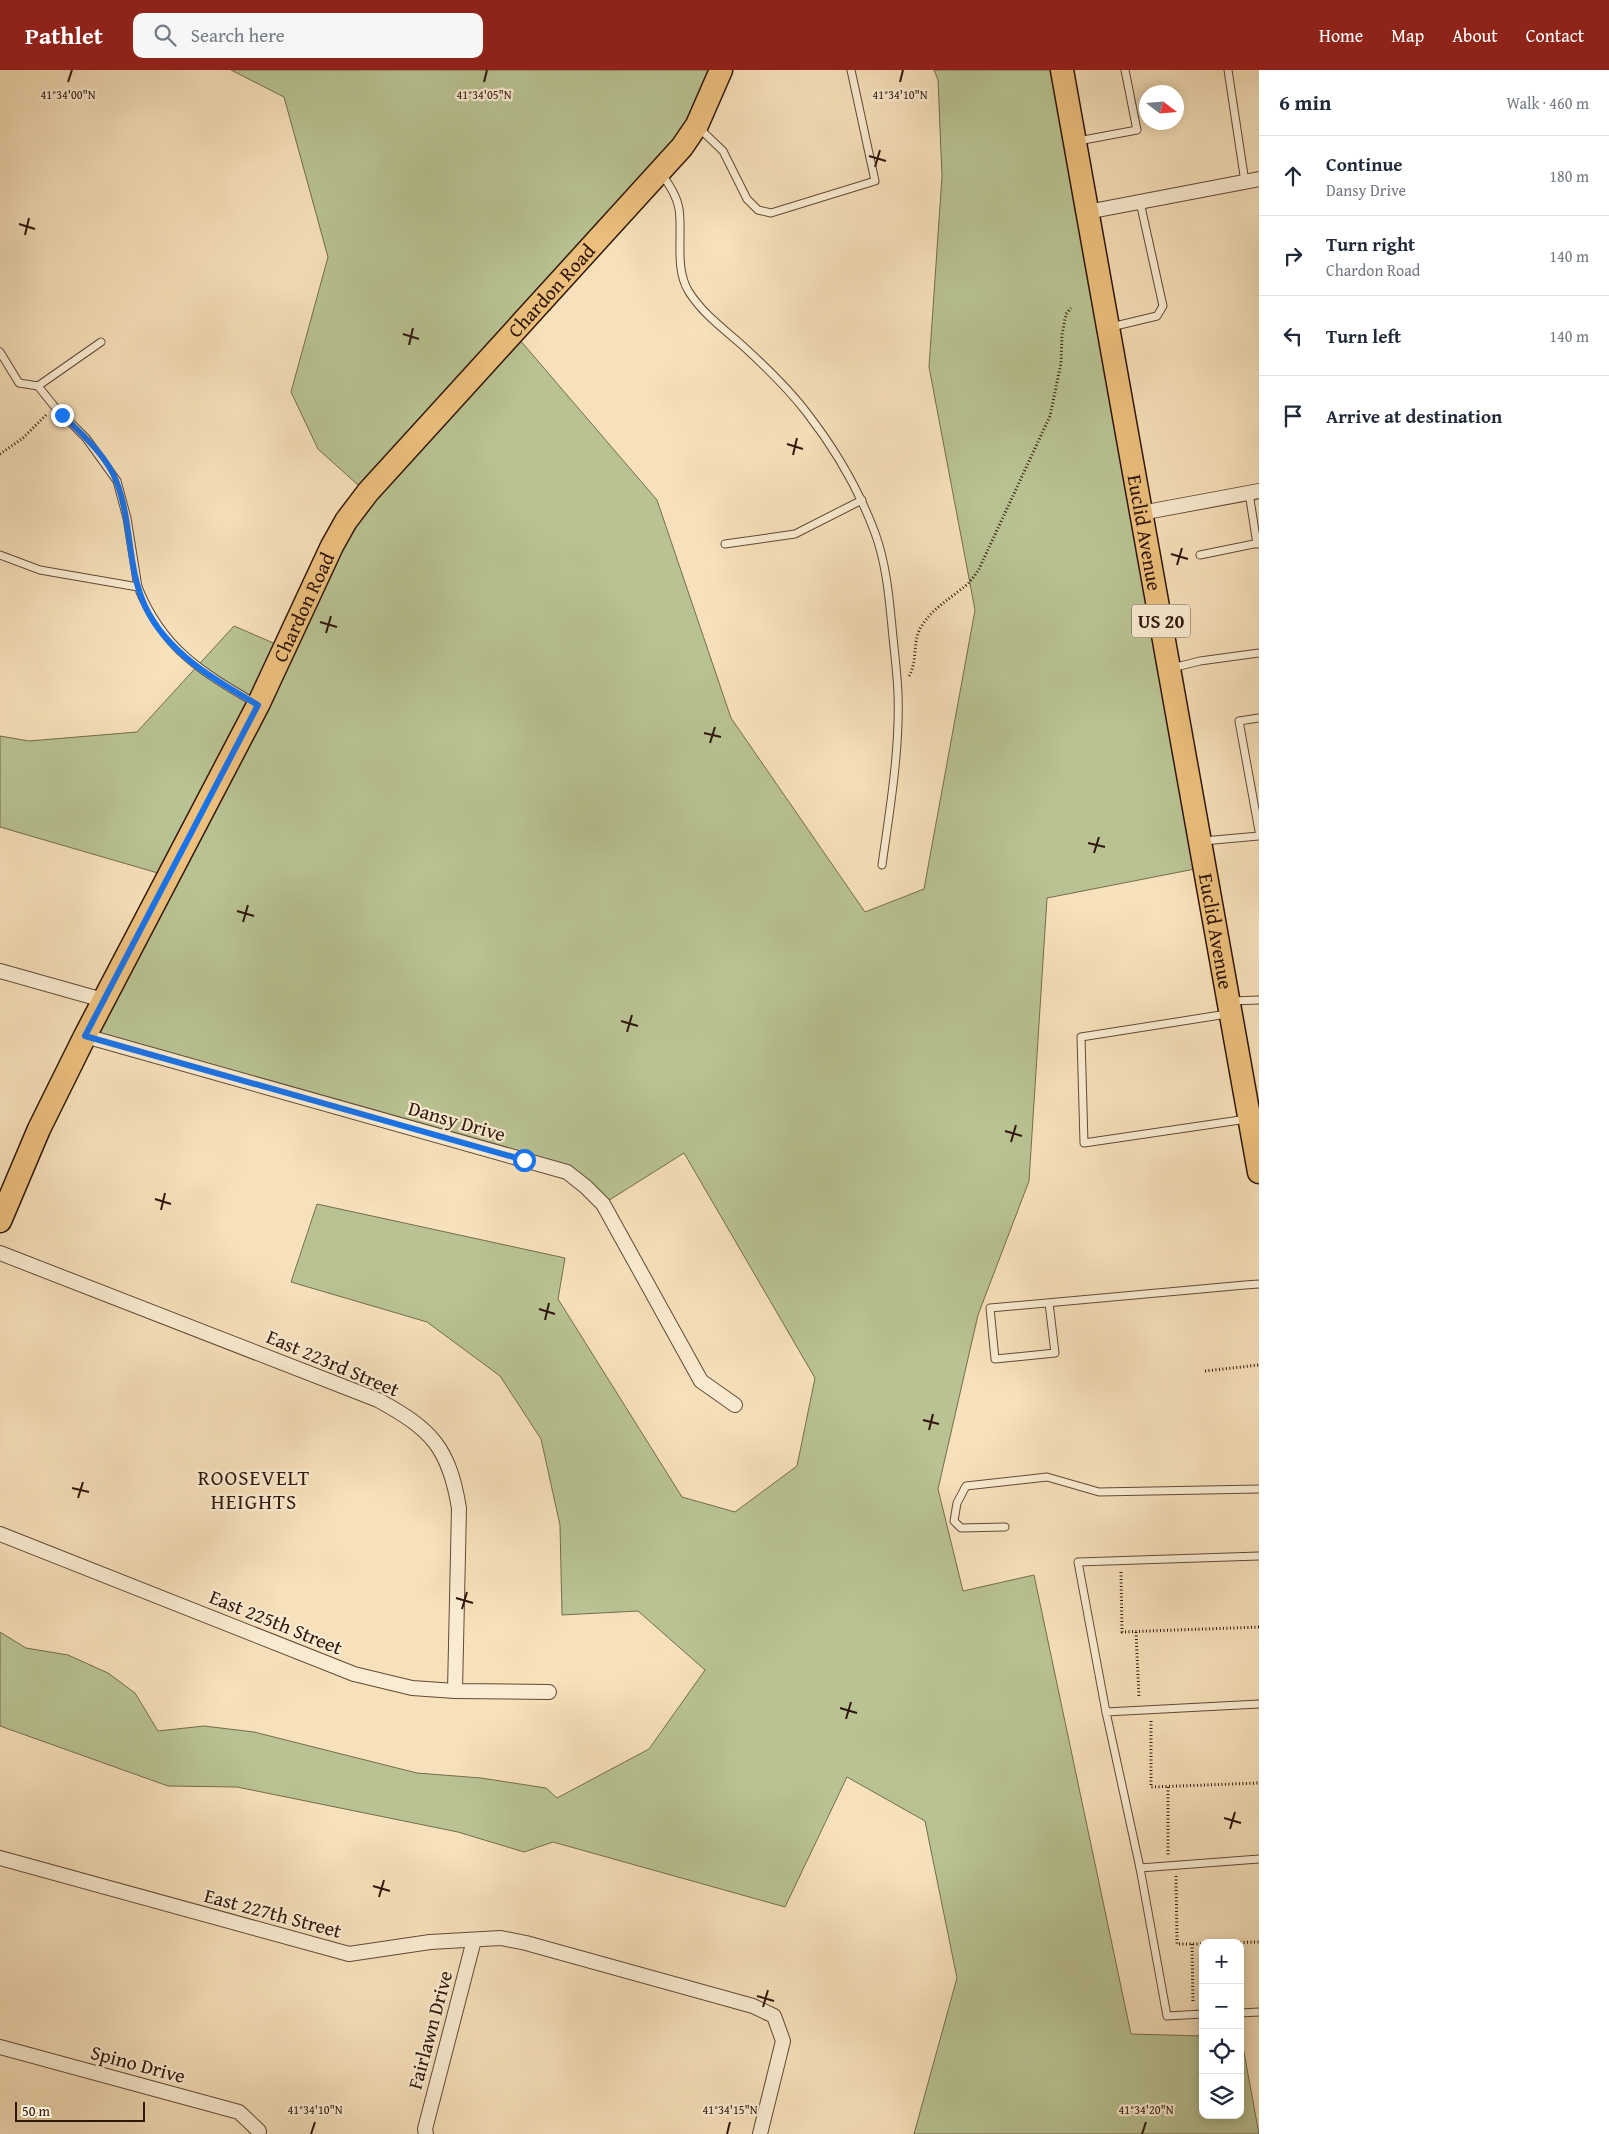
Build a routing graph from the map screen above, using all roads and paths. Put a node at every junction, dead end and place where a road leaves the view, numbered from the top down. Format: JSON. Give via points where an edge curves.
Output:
{"nodes":[{"id":1,"x":722,"y":70,"type":"edge"},
{"id":2,"x":850,"y":70,"type":"edge"},
{"id":3,"x":1062,"y":70,"type":"edge"},
{"id":4,"x":1125,"y":70,"type":"edge"},
{"id":5,"x":1228,"y":70,"type":"edge"},
{"id":6,"x":697,"y":126,"type":"junction"},
{"id":7,"x":1075,"y":142,"type":"junction"},
{"id":8,"x":660,"y":170,"type":"junction"},
{"id":9,"x":1259,"y":179,"type":"edge"},
{"id":10,"x":1245,"y":182,"type":"junction"},
{"id":11,"x":1140,"y":202,"type":"junction"},
{"id":12,"x":1088,"y":212,"type":"junction"},
{"id":13,"x":1071,"y":308,"type":"dead end"},
{"id":14,"x":1108,"y":327,"type":"junction"},
{"id":15,"x":101,"y":342,"type":"dead end"},
{"id":16,"x":0,"y":352,"type":"edge"},
{"id":17,"x":38,"y":386,"type":"junction"},
{"id":18,"x":46,"y":415,"type":"dead end"},
{"id":19,"x":0,"y":454,"type":"edge"},
{"id":20,"x":1254,"y":492,"type":"edge"},
{"id":21,"x":862,"y":500,"type":"junction"},
{"id":22,"x":1141,"y":513,"type":"junction"},
{"id":23,"x":725,"y":544,"type":"dead end"},
{"id":24,"x":1258,"y":544,"type":"edge"},
{"id":25,"x":0,"y":555,"type":"edge"},
{"id":26,"x":1200,"y":555,"type":"dead end"},
{"id":27,"x":138,"y":587,"type":"junction"},
{"id":28,"x":1259,"y":654,"type":"edge"},
{"id":29,"x":1169,"y":668,"type":"junction"},
{"id":30,"x":908,"y":678,"type":"dead end"},
{"id":31,"x":258,"y":705,"type":"junction"},
{"id":32,"x":1259,"y":718,"type":"edge"},
{"id":33,"x":1259,"y":831,"type":"edge"},
{"id":34,"x":1259,"y":836,"type":"edge"},
{"id":35,"x":1200,"y":841,"type":"junction"},
{"id":36,"x":882,"y":865,"type":"dead end"},
{"id":37,"x":0,"y":971,"type":"edge"},
{"id":38,"x":104,"y":1000,"type":"junction"},
{"id":39,"x":1259,"y":1000,"type":"edge"},
{"id":40,"x":1230,"y":1007,"type":"junction"},
{"id":41,"x":85,"y":1036,"type":"junction"},
{"id":42,"x":1255,"y":1119,"type":"edge"},
{"id":43,"x":1259,"y":1172,"type":"edge"},
{"id":44,"x":0,"y":1221,"type":"edge"},
{"id":45,"x":0,"y":1253,"type":"edge"},
{"id":46,"x":1259,"y":1284,"type":"edge"},
{"id":47,"x":1049,"y":1302,"type":"junction"},
{"id":48,"x":1259,"y":1365,"type":"edge"},
{"id":49,"x":1204,"y":1371,"type":"dead end"},
{"id":50,"x":735,"y":1405,"type":"dead end"},
{"id":51,"x":1259,"y":1489,"type":"edge"},
{"id":52,"x":1005,"y":1527,"type":"dead end"},
{"id":53,"x":0,"y":1534,"type":"edge"},
{"id":54,"x":1259,"y":1556,"type":"edge"},
{"id":55,"x":1121,"y":1560,"type":"junction"},
{"id":56,"x":1259,"y":1627,"type":"edge"},
{"id":57,"x":1136,"y":1632,"type":"junction"},
{"id":58,"x":455,"y":1691,"type":"junction"},
{"id":59,"x":549,"y":1692,"type":"dead end"},
{"id":60,"x":1259,"y":1704,"type":"edge"},
{"id":61,"x":1151,"y":1709,"type":"junction"},
{"id":62,"x":1139,"y":1710,"type":"junction"},
{"id":63,"x":1106,"y":1712,"type":"junction"},
{"id":64,"x":1259,"y":1783,"type":"edge"},
{"id":65,"x":1168,"y":1787,"type":"junction"},
{"id":66,"x":0,"y":1858,"type":"edge"},
{"id":67,"x":1259,"y":1859,"type":"edge"},
{"id":68,"x":1172,"y":1866,"type":"junction"},
{"id":69,"x":1140,"y":1868,"type":"junction"},
{"id":70,"x":474,"y":1940,"type":"junction"},
{"id":71,"x":1244,"y":1942,"type":"edge"},
{"id":72,"x":1259,"y":1942,"type":"edge"},
{"id":73,"x":1192,"y":1944,"type":"junction"},
{"id":74,"x":1199,"y":1944,"type":"edge"},
{"id":75,"x":1259,"y":2012,"type":"edge"},
{"id":76,"x":1244,"y":2013,"type":"edge"},
{"id":77,"x":1193,"y":2014,"type":"junction"},
{"id":78,"x":1199,"y":2014,"type":"edge"},
{"id":79,"x":0,"y":2047,"type":"edge"},
{"id":80,"x":259,"y":2131,"type":"dead end"},
{"id":81,"x":425,"y":2132,"type":"edge"},
{"id":82,"x":760,"y":2134,"type":"edge"}],
"edges":[{"from":1,"to":6,"type":"main road","name":"Chardon Road"},
{"from":2,"to":6,"type":"lane","via":[[875,181],[771,213],[758,210],[747,199],[723,151]]},
{"from":3,"to":7,"type":"main road","name":"Euclid Avenue","number":"US 20"},
{"from":4,"to":7,"type":"lane","via":[[1136,130]]},
{"from":5,"to":10,"type":"lane"},
{"from":6,"to":8,"type":"main road","name":"Chardon Road"},
{"from":7,"to":12,"type":"main road","name":"Euclid Avenue","number":"US 20"},
{"from":8,"to":21,"type":"lane","via":[[679,207],[681,268],[687,289],[708,316],[790,392],[844,466]]},
{"from":8,"to":31,"type":"main road","name":"Chardon Road","via":[[368,492],[346,521]]},
{"from":9,"to":10,"type":"street"},
{"from":10,"to":11,"type":"street"},
{"from":11,"to":12,"type":"street"},
{"from":11,"to":14,"type":"lane","via":[[1163,306],[1157,316]]},
{"from":12,"to":14,"type":"main road","name":"Euclid Avenue","number":"US 20"},
{"from":13,"to":30,"type":"path","via":[[1066,314],[1061,363],[1050,416],[979,569],[966,586],[930,613],[920,629]]},
{"from":14,"to":22,"type":"main road","name":"Euclid Avenue","number":"US 20"},
{"from":15,"to":17,"type":"lane"},
{"from":16,"to":17,"type":"lane","via":[[19,383]]},
{"from":17,"to":27,"type":"lane","via":[[86,438],[117,481]]},
{"from":18,"to":19,"type":"path","via":[[23,438]]},
{"from":20,"to":22,"type":"street"},
{"from":20,"to":24,"type":"lane"},
{"from":21,"to":23,"type":"lane","via":[[795,534]]},
{"from":21,"to":36,"type":"lane","via":[[881,553],[898,693],[896,764]]},
{"from":22,"to":29,"type":"main road","name":"Euclid Avenue","number":"US 20"},
{"from":24,"to":26,"type":"lane"},
{"from":25,"to":27,"type":"lane","via":[[40,570]]},
{"from":27,"to":31,"type":"lane","via":[[156,624],[176,648],[206,674]]},
{"from":28,"to":29,"type":"lane"},
{"from":29,"to":35,"type":"main road","name":"Euclid Avenue","number":"US 20"},
{"from":31,"to":38,"type":"main road","name":"Chardon Road"},
{"from":32,"to":33,"type":"lane","via":[[1239,721]]},
{"from":34,"to":35,"type":"lane"},
{"from":35,"to":40,"type":"main road","name":"Euclid Avenue","number":"US 20"},
{"from":37,"to":38,"type":"street"},
{"from":38,"to":41,"type":"main road","name":"Chardon Road"},
{"from":39,"to":40,"type":"lane"},
{"from":40,"to":42,"type":"main road","name":"Euclid Avenue","number":"US 20"},
{"from":40,"to":42,"type":"lane","via":[[1081,1037],[1084,1143]]},
{"from":41,"to":44,"type":"main road","name":"Chardon Road","via":[[39,1129]]},
{"from":41,"to":50,"type":"street","name":"Dansy Drive","via":[[567,1172],[603,1204],[701,1381]]},
{"from":42,"to":43,"type":"main road","name":"Euclid Avenue","number":"US 20"},
{"from":45,"to":58,"type":"street","name":"East 223rd Street","via":[[378,1400],[406,1416],[427,1434],[446,1456],[455,1480],[459,1508]]},
{"from":46,"to":47,"type":"lane"},
{"from":47,"to":47,"type":"lane","via":[[990,1308],[995,1359],[1055,1353]]},
{"from":48,"to":49,"type":"path"},
{"from":51,"to":52,"type":"lane","via":[[1099,1492],[1047,1477],[966,1486],[956,1503],[954,1521],[961,1528]]},
{"from":53,"to":58,"type":"street","name":"East 225th Street","via":[[354,1674],[412,1688]]},
{"from":54,"to":55,"type":"lane"},
{"from":55,"to":57,"type":"path","via":[[1122,1632]]},
{"from":55,"to":63,"type":"lane","via":[[1078,1562]]},
{"from":56,"to":57,"type":"path"},
{"from":57,"to":62,"type":"path"},
{"from":58,"to":59,"type":"street","name":"East 225th Street"},
{"from":60,"to":61,"type":"lane"},
{"from":61,"to":62,"type":"lane"},
{"from":61,"to":65,"type":"path","via":[[1151,1787]]},
{"from":62,"to":63,"type":"lane"},
{"from":63,"to":69,"type":"lane"},
{"from":64,"to":65,"type":"path"},
{"from":65,"to":68,"type":"path"},
{"from":66,"to":70,"type":"street","name":"East 227th Street","via":[[348,1954],[430,1942]]},
{"from":67,"to":68,"type":"lane"},
{"from":68,"to":69,"type":"lane"},
{"from":68,"to":73,"type":"path","via":[[1177,1944]]},
{"from":69,"to":77,"type":"lane","via":[[1167,2016]]},
{"from":70,"to":81,"type":"street","name":"Fairlawn Drive"},
{"from":70,"to":82,"type":"street","name":"East 227th Street","via":[[501,1938],[526,1943],[753,2006],[774,2016],[783,2041]]},
{"from":71,"to":72,"type":"path"},
{"from":73,"to":74,"type":"path"},
{"from":73,"to":77,"type":"path"},
{"from":75,"to":76,"type":"lane"},
{"from":77,"to":78,"type":"lane"},
{"from":79,"to":80,"type":"street","name":"Spino Drive","via":[[239,2112]]}]}
